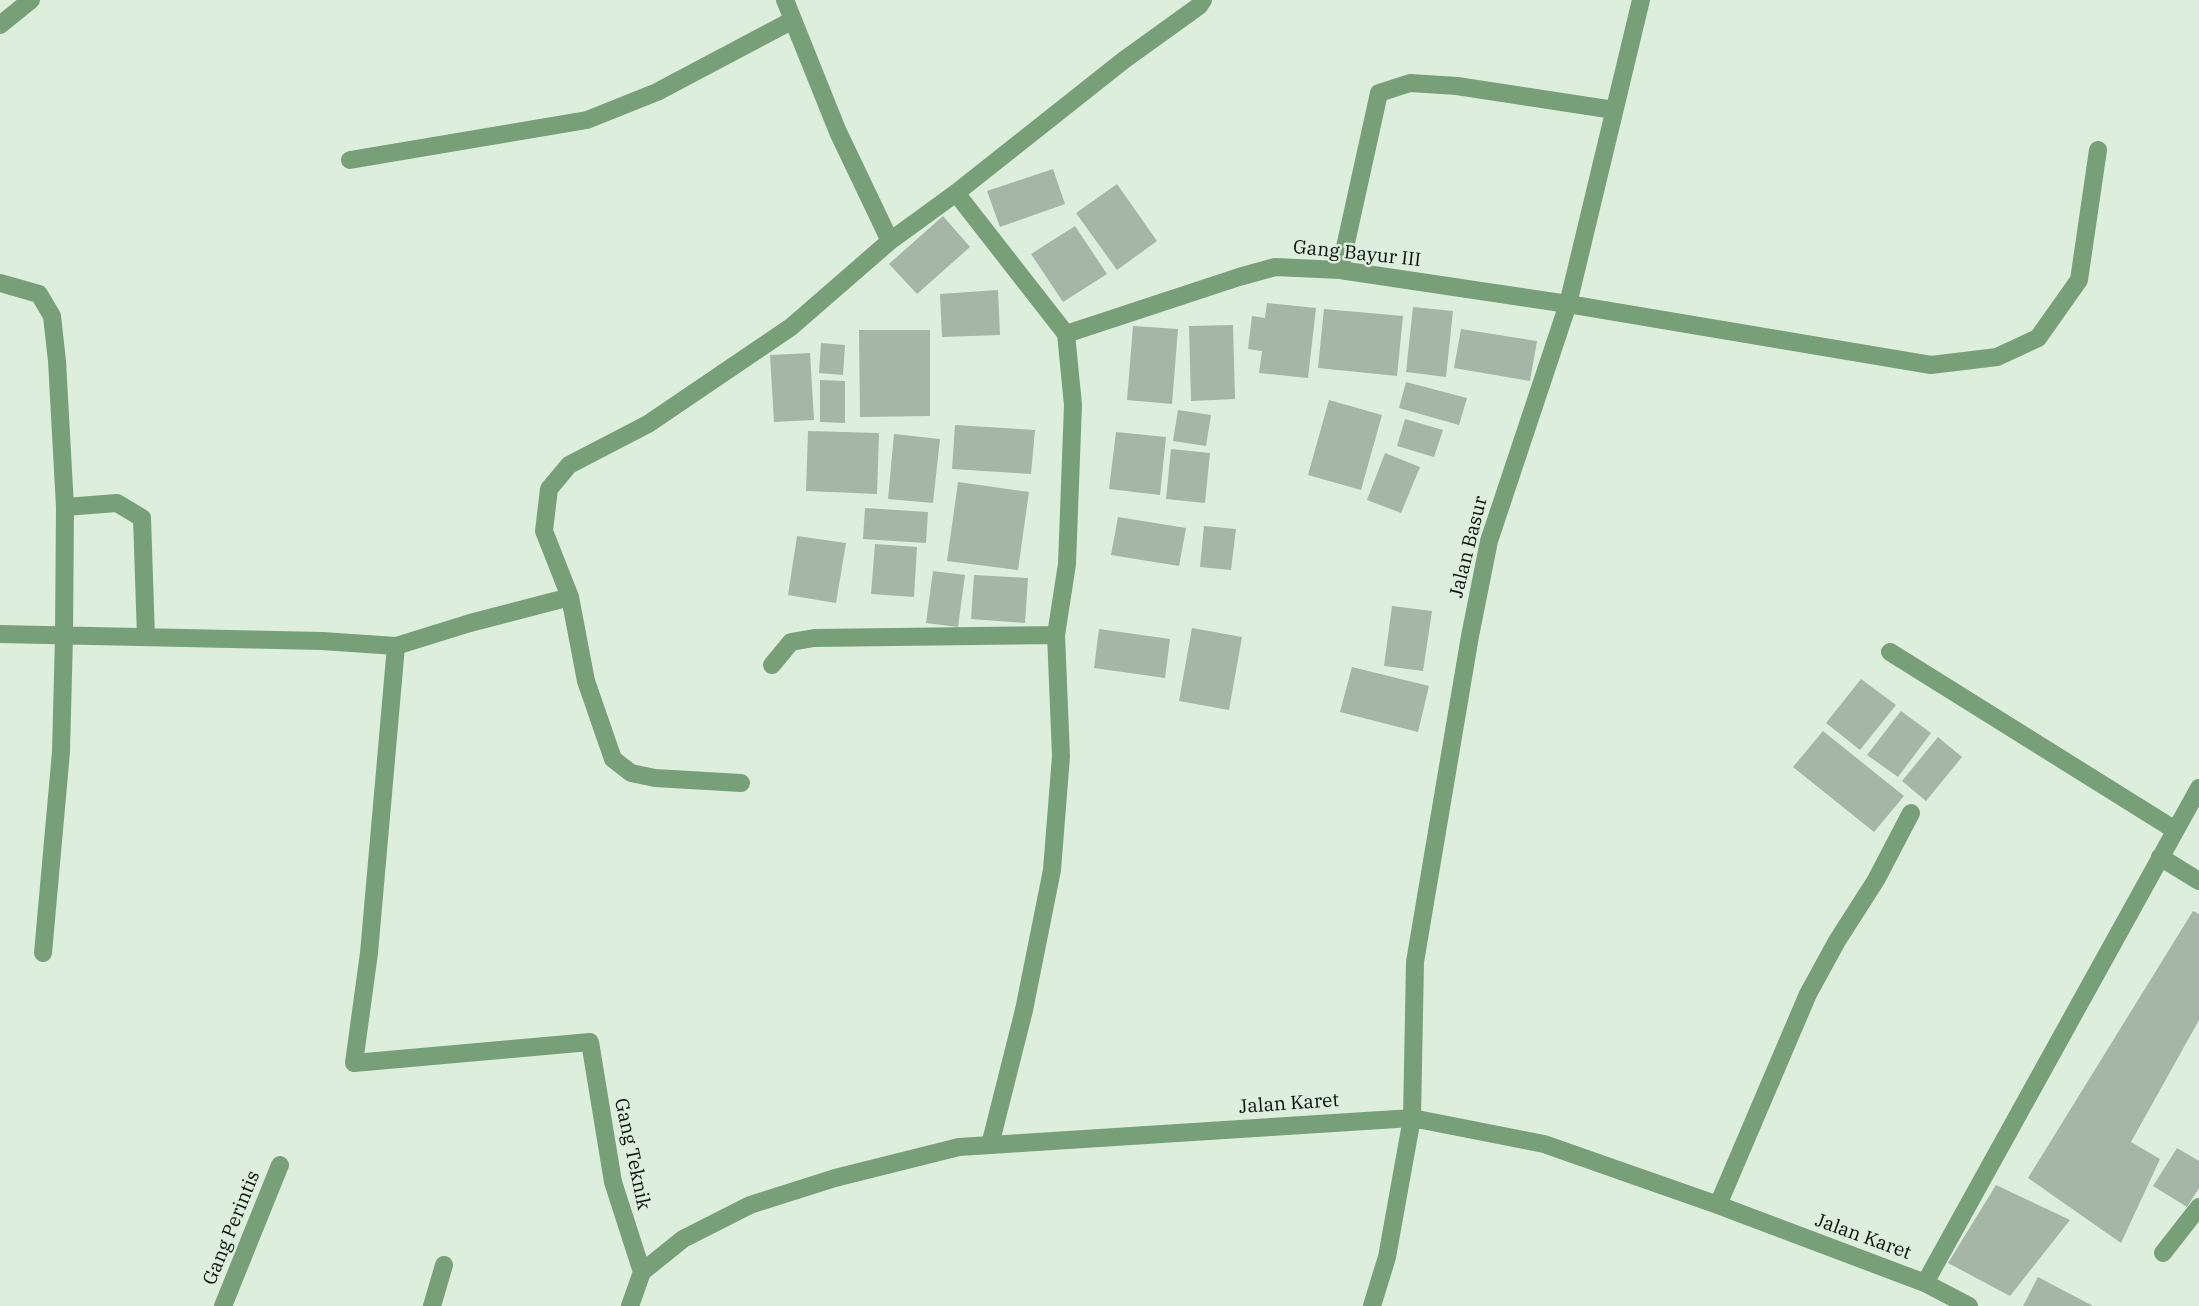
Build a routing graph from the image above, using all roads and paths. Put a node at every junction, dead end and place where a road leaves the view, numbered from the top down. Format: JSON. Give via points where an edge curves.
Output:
{"nodes":[{"id":1,"x":31,"y":0,"type":"edge"},
{"id":2,"x":785,"y":0,"type":"edge"},
{"id":3,"x":1203,"y":0,"type":"edge"},
{"id":4,"x":1641,"y":0,"type":"edge"},
{"id":5,"x":793,"y":20,"type":"junction"},
{"id":6,"x":0,"y":25,"type":"edge"},
{"id":7,"x":1615,"y":110,"type":"junction"},
{"id":8,"x":2098,"y":150,"type":"dead end"},
{"id":9,"x":350,"y":160,"type":"dead end"},
{"id":10,"x":956,"y":193,"type":"junction"},
{"id":11,"x":890,"y":242,"type":"junction"},
{"id":12,"x":1340,"y":270,"type":"junction"},
{"id":13,"x":0,"y":283,"type":"edge"},
{"id":14,"x":1568,"y":304,"type":"junction"},
{"id":15,"x":1066,"y":334,"type":"junction"},
{"id":16,"x":65,"y":507,"type":"junction"},
{"id":17,"x":570,"y":597,"type":"junction"},
{"id":18,"x":0,"y":634,"type":"edge"},
{"id":19,"x":1056,"y":635,"type":"junction"},
{"id":20,"x":64,"y":636,"type":"junction"},
{"id":21,"x":146,"y":637,"type":"junction"},
{"id":22,"x":396,"y":646,"type":"junction"},
{"id":23,"x":1890,"y":652,"type":"dead end"},
{"id":24,"x":772,"y":665,"type":"dead end"},
{"id":25,"x":741,"y":783,"type":"dead end"},
{"id":26,"x":2199,"y":788,"type":"edge"},
{"id":27,"x":1911,"y":813,"type":"dead end"},
{"id":28,"x":2175,"y":830,"type":"junction"},
{"id":29,"x":2160,"y":857,"type":"junction"},
{"id":30,"x":2199,"y":881,"type":"edge"},
{"id":31,"x":43,"y":954,"type":"dead end"},
{"id":32,"x":1412,"y":1118,"type":"junction"},
{"id":33,"x":990,"y":1145,"type":"junction"},
{"id":34,"x":280,"y":1165,"type":"dead end"},
{"id":35,"x":1718,"y":1205,"type":"junction"},
{"id":36,"x":2199,"y":1207,"type":"edge"},
{"id":37,"x":2163,"y":1253,"type":"dead end"},
{"id":38,"x":444,"y":1265,"type":"dead end"},
{"id":39,"x":642,"y":1272,"type":"junction"},
{"id":40,"x":1925,"y":1283,"type":"junction"},
{"id":41,"x":223,"y":1306,"type":"edge"},
{"id":42,"x":432,"y":1306,"type":"edge"},
{"id":43,"x":630,"y":1306,"type":"edge"},
{"id":44,"x":1372,"y":1306,"type":"edge"},
{"id":45,"x":1969,"y":1306,"type":"edge"}],
"edges":[{"from":1,"to":6,"type":"street"},
{"from":2,"to":5,"type":"street"},
{"from":3,"to":10,"type":"street"},
{"from":4,"to":7,"type":"street","name":"Jalan Basur"},
{"from":5,"to":9,"type":"street","via":[[657,92],[587,120]]},
{"from":5,"to":11,"type":"street","via":[[838,132]]},
{"from":7,"to":12,"type":"street","via":[[1457,86],[1410,83],[1379,93]]},
{"from":7,"to":14,"type":"street","name":"Jalan Basur"},
{"from":8,"to":14,"type":"street","name":"Gang Bayur III","via":[[2079,280],[2038,338],[1997,357],[1931,365]]},
{"from":10,"to":11,"type":"street"},
{"from":10,"to":15,"type":"street"},
{"from":11,"to":17,"type":"street","via":[[791,327],[648,424],[569,465],[549,489],[544,531]]},
{"from":12,"to":14,"type":"street","name":"Gang Bayur III"},
{"from":12,"to":15,"type":"street","name":"Gang Bayur III","via":[[1275,267]]},
{"from":13,"to":16,"type":"street","via":[[39,294],[52,316]]},
{"from":14,"to":32,"type":"street","name":"Jalan Basur","via":[[1489,541],[1470,636],[1415,962]]},
{"from":15,"to":19,"type":"street","via":[[1073,405],[1067,564]]},
{"from":16,"to":20,"type":"street"},
{"from":16,"to":21,"type":"street","via":[[117,503],[142,518]]},
{"from":17,"to":22,"type":"street"},
{"from":17,"to":25,"type":"street","via":[[586,681],[613,759],[631,773],[654,778]]},
{"from":18,"to":20,"type":"street"},
{"from":19,"to":24,"type":"street","via":[[814,638],[792,642]]},
{"from":19,"to":33,"type":"street","via":[[1060,756],[1052,870]]},
{"from":20,"to":21,"type":"street"},
{"from":20,"to":31,"type":"street","via":[[61,752]]},
{"from":21,"to":22,"type":"street"},
{"from":22,"to":39,"type":"street","name":"Gang Teknik","via":[[369,953],[354,1063],[590,1042],[613,1182]]},
{"from":23,"to":28,"type":"street"},
{"from":26,"to":28,"type":"street"},
{"from":27,"to":35,"type":"street","via":[[1808,994]]},
{"from":28,"to":29,"type":"street"},
{"from":29,"to":30,"type":"street"},
{"from":29,"to":40,"type":"street"},
{"from":32,"to":33,"type":"street","name":"Jalan Karet"},
{"from":32,"to":35,"type":"street","name":"Jalan Karet","via":[[1544,1144]]},
{"from":32,"to":44,"type":"street","name":"Jalan Basur","via":[[1387,1257]]},
{"from":33,"to":39,"type":"street","name":"Jalan Karet","via":[[959,1147],[835,1178],[750,1205],[683,1239]]},
{"from":34,"to":41,"type":"street","name":"Gang Perintis"},
{"from":35,"to":40,"type":"street","name":"Jalan Karet"},
{"from":36,"to":37,"type":"street"},
{"from":38,"to":42,"type":"street"},
{"from":39,"to":43,"type":"street"},
{"from":40,"to":45,"type":"street","name":"Jalan Karet"}]}
